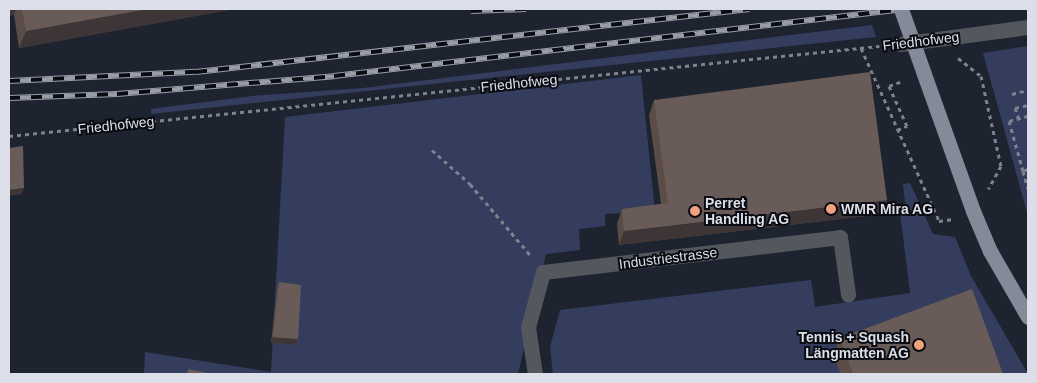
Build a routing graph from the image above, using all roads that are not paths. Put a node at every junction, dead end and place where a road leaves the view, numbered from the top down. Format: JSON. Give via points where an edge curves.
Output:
{"nodes":[{"id":1,"x":901,"y":9,"type":"edge"},
{"id":2,"x":1028,"y":27,"type":"edge"},
{"id":3,"x":900,"y":44,"type":"road end"},
{"id":4,"x":848,"y":294,"type":"dead end"},
{"id":5,"x":1028,"y":316,"type":"edge"},
{"id":6,"x":535,"y":374,"type":"edge"}],
"edges":[{"from":1,"to":5,"type":"main road","bridge":true,"via":[[971,206],[990,251]]},
{"from":2,"to":3,"type":"street","name":"Friedhofweg"},
{"from":4,"to":6,"type":"street","name":"Industriestrasse","via":[[840,238],[543,272],[528,327]]}]}
